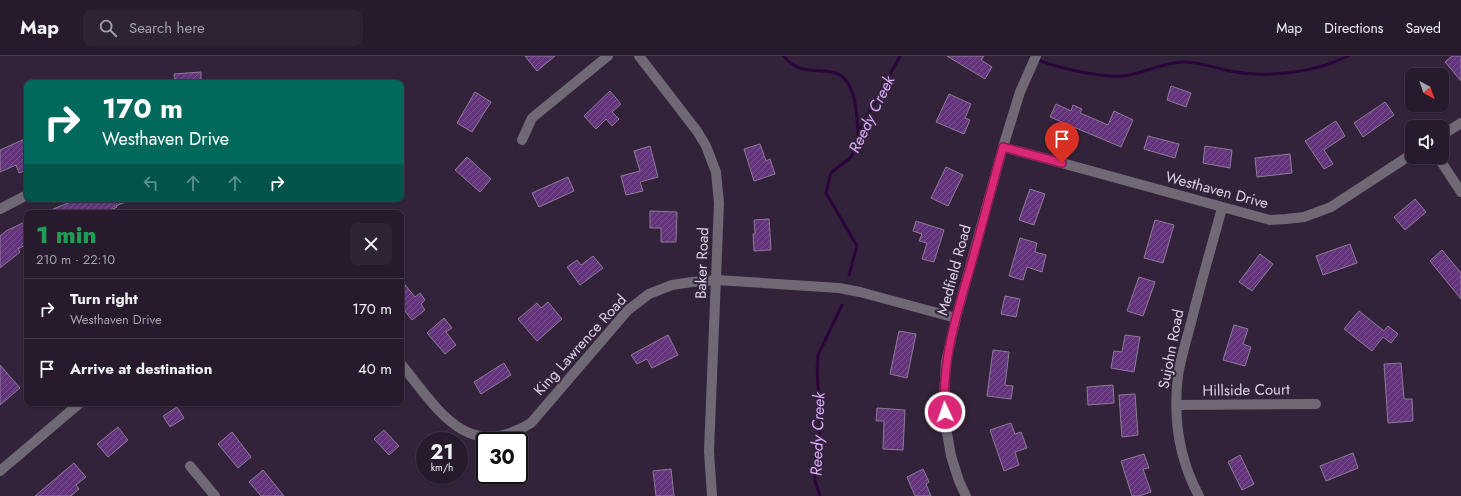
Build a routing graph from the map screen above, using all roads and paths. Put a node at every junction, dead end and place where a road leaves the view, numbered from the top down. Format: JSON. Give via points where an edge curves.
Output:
{"nodes":[{"id":1,"x":608,"y":56,"type":"edge"},
{"id":2,"x":639,"y":56,"type":"edge"},
{"id":3,"x":1036,"y":56,"type":"edge"},
{"id":4,"x":1461,"y":123,"type":"edge"},
{"id":5,"x":1449,"y":131,"type":"edge"},
{"id":6,"x":522,"y":140,"type":"dead end"},
{"id":7,"x":1003,"y":147,"type":"junction"},
{"id":8,"x":1405,"y":159,"type":"edge"},
{"id":9,"x":1443,"y":164,"type":"edge"},
{"id":10,"x":1461,"y":192,"type":"edge"},
{"id":11,"x":24,"y":197,"type":"edge"},
{"id":12,"x":1222,"y":208,"type":"junction"},
{"id":13,"x":0,"y":209,"type":"edge"},
{"id":14,"x":717,"y":280,"type":"junction"},
{"id":15,"x":956,"y":318,"type":"junction"},
{"id":16,"x":404,"y":368,"type":"edge"},
{"id":17,"x":1316,"y":404,"type":"dead end"},
{"id":18,"x":76,"y":406,"type":"edge"},
{"id":19,"x":1177,"y":406,"type":"junction"},
{"id":20,"x":190,"y":466,"type":"dead end"},
{"id":21,"x":0,"y":471,"type":"edge"},
{"id":22,"x":215,"y":496,"type":"edge"},
{"id":23,"x":712,"y":496,"type":"edge"},
{"id":24,"x":966,"y":496,"type":"edge"},
{"id":25,"x":1199,"y":496,"type":"edge"}],
"edges":[{"from":1,"to":6,"type":"street","via":[[532,118]]},
{"from":2,"to":14,"type":"street","name":"Baker Road","via":[[697,131],[711,157],[716,172],[719,203]]},
{"from":3,"to":7,"type":"street","name":"Medfield Road","via":[[1020,92]]},
{"from":4,"to":5,"type":"street"},
{"from":7,"to":12,"type":"street","name":"Westhaven Drive"},
{"from":7,"to":15,"type":"street","name":"Medfield Road"},
{"from":8,"to":12,"type":"street","name":"Westhaven Drive","via":[[1331,207],[1304,216],[1270,220]]},
{"from":9,"to":10,"type":"street"},
{"from":11,"to":13,"type":"street"},
{"from":12,"to":19,"type":"street","name":"Sujohn Road","via":[[1180,367]]},
{"from":14,"to":15,"type":"street","name":"King Lawrence Road","via":[[839,288]]},
{"from":14,"to":16,"type":"street","name":"King Lawrence Road","via":[[672,286],[649,294],[638,302],[628,310],[531,423],[510,434],[486,436],[457,428]]},
{"from":14,"to":23,"type":"street","name":"Baker Road","via":[[709,451]]},
{"from":15,"to":24,"type":"street","name":"Medfield Road","via":[[946,362],[944,398],[951,456]]},
{"from":17,"to":19,"type":"street","name":"Hillside Court"},
{"from":18,"to":21,"type":"street"},
{"from":19,"to":25,"type":"street","name":"Sujohn Road","via":[[1180,445]]},
{"from":20,"to":22,"type":"street"}]}
